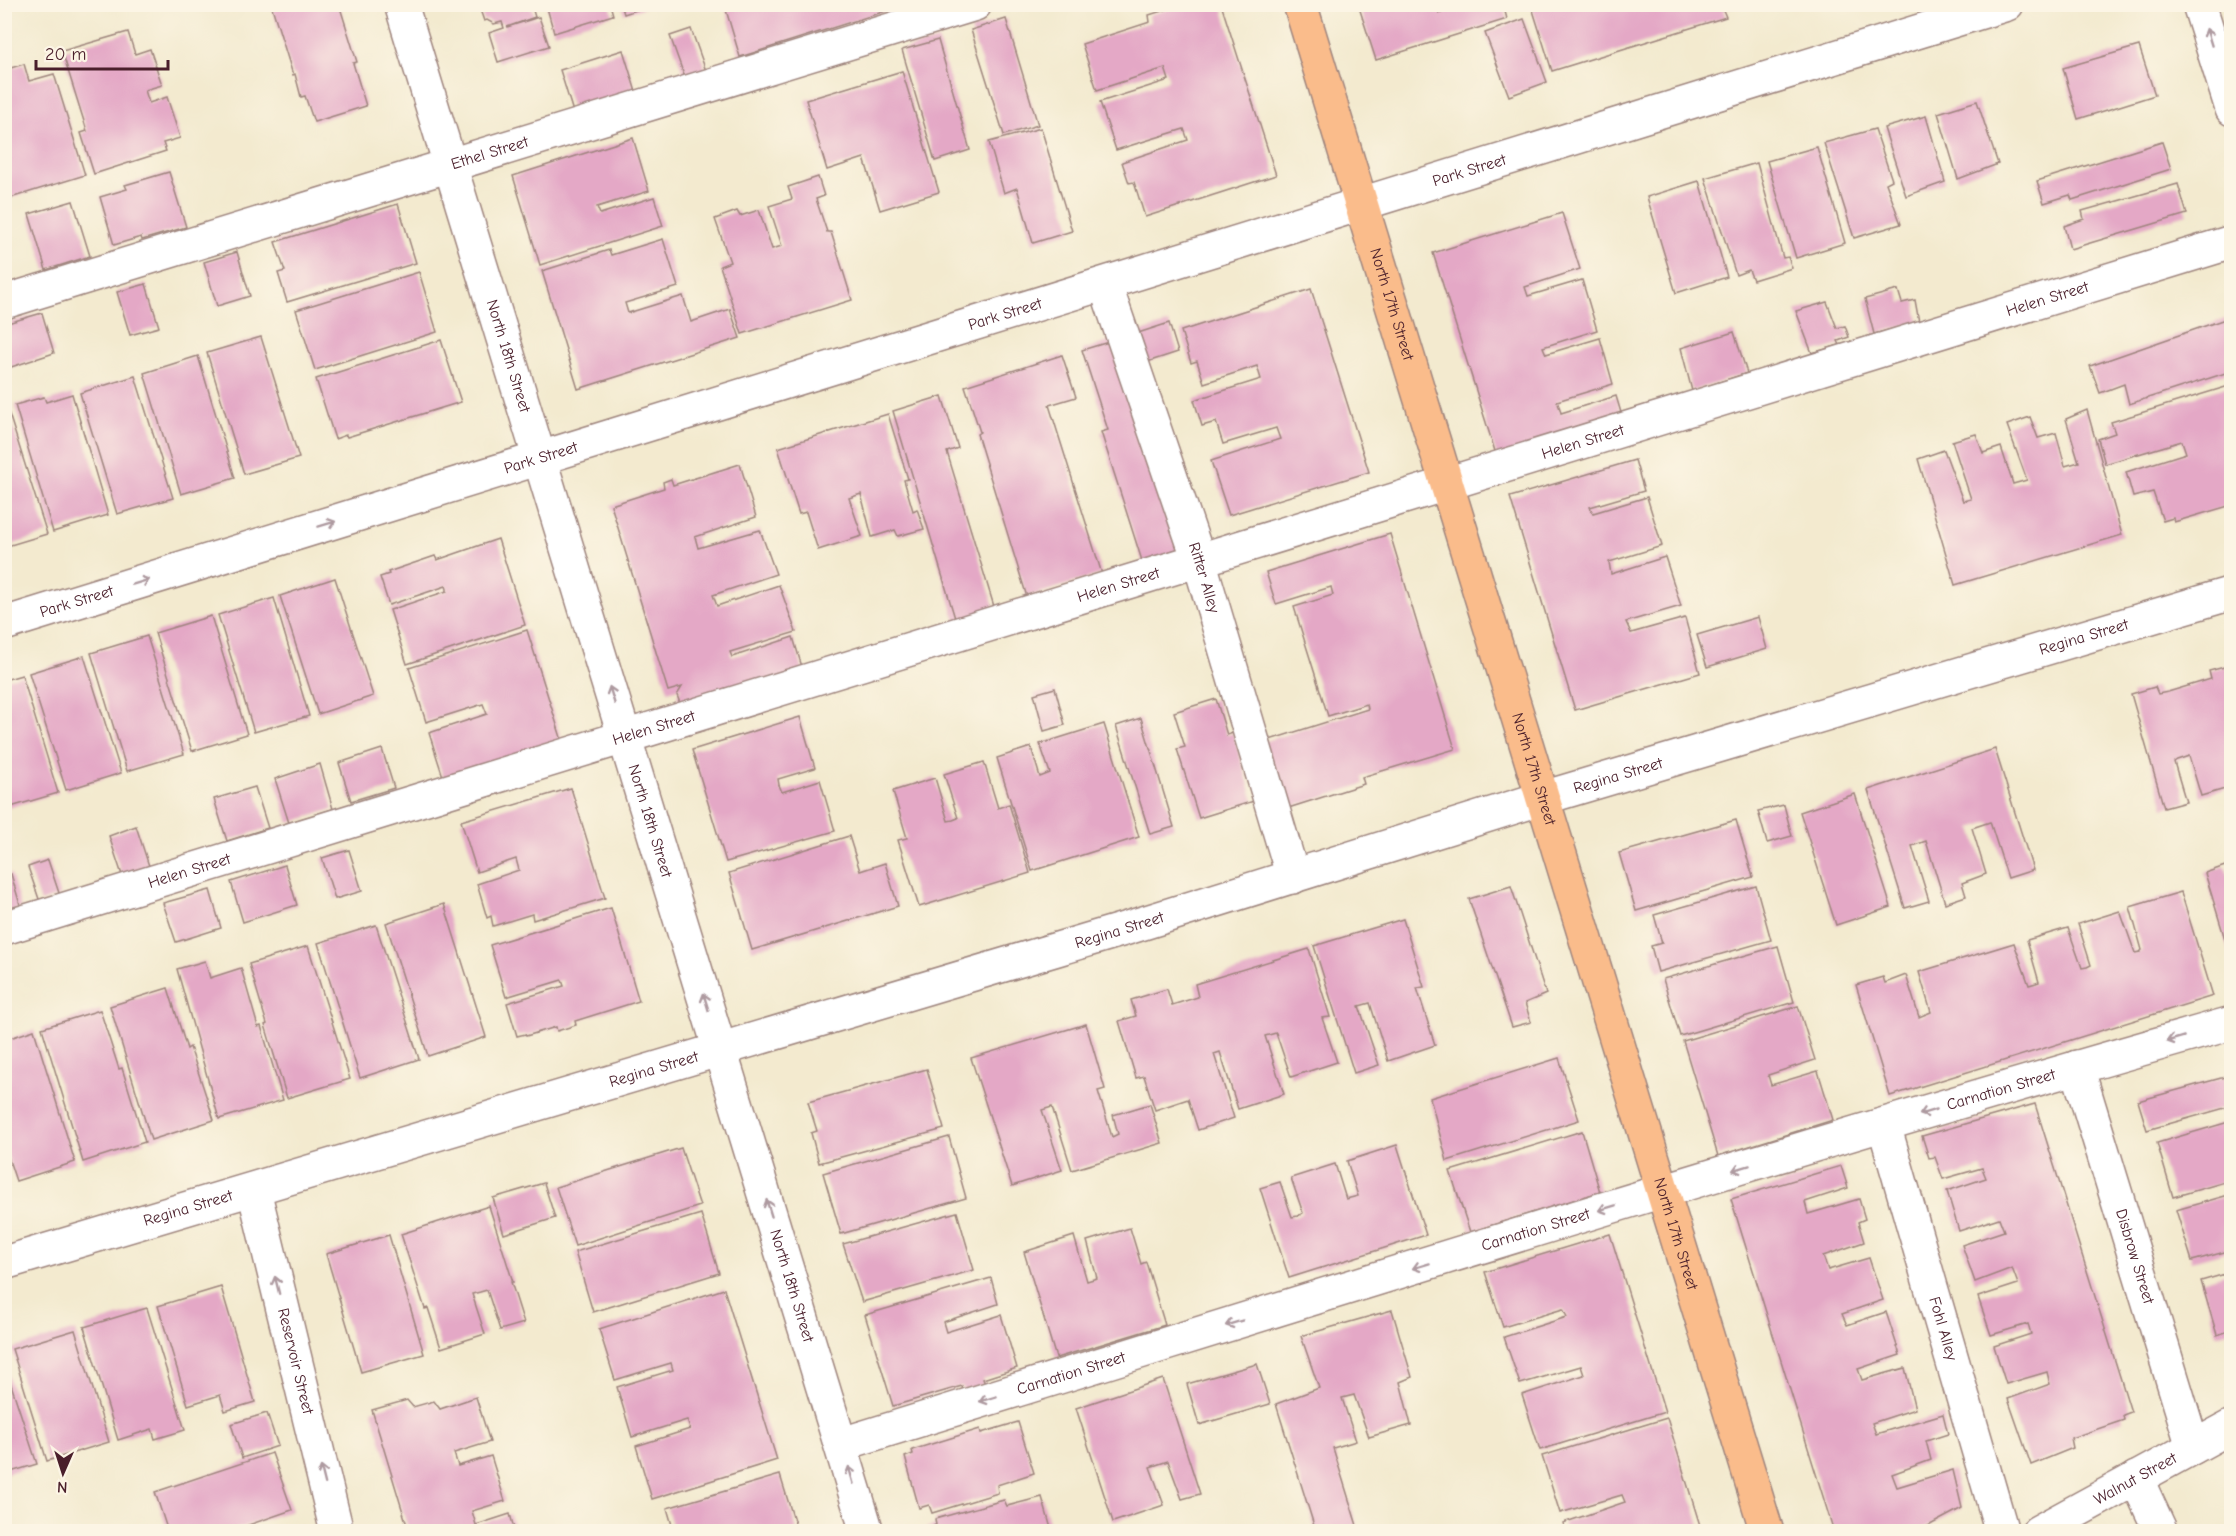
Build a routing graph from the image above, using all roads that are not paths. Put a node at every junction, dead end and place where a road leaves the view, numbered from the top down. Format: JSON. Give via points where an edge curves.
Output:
{"nodes":[{"id":1,"x":401,"y":4,"type":"edge"},
{"id":2,"x":975,"y":4,"type":"edge"},
{"id":3,"x":1299,"y":4,"type":"edge"},
{"id":4,"x":2007,"y":4,"type":"edge"},
{"id":5,"x":2199,"y":4,"type":"edge"},
{"id":6,"x":2232,"y":109,"type":"edge"},
{"id":7,"x":451,"y":165,"type":"junction"},
{"id":8,"x":1361,"y":204,"type":"junction"},
{"id":9,"x":2232,"y":242,"type":"edge"},
{"id":10,"x":1105,"y":284,"type":"junction"},
{"id":11,"x":4,"y":302,"type":"edge"},
{"id":12,"x":540,"y":458,"type":"junction"},
{"id":13,"x":1446,"y":484,"type":"junction"},
{"id":14,"x":1199,"y":560,"type":"junction"},
{"id":15,"x":2232,"y":592,"type":"edge"},
{"id":16,"x":4,"y":624,"type":"edge"},
{"id":17,"x":625,"y":737,"type":"junction"},
{"id":18,"x":1543,"y":798,"type":"junction"},
{"id":19,"x":1293,"y":877,"type":"junction"},
{"id":20,"x":4,"y":928,"type":"edge"},
{"id":21,"x":2232,"y":1023,"type":"edge"},
{"id":22,"x":721,"y":1049,"type":"junction"},
{"id":23,"x":2077,"y":1067,"type":"junction"},
{"id":24,"x":1884,"y":1125,"type":"junction"},
{"id":25,"x":254,"y":1190,"type":"junction"},
{"id":26,"x":1663,"y":1191,"type":"junction"},
{"id":27,"x":4,"y":1263,"type":"edge"},
{"id":28,"x":2232,"y":1426,"type":"edge"},
{"id":29,"x":842,"y":1444,"type":"junction"},
{"id":30,"x":2193,"y":1447,"type":"junction"},
{"id":31,"x":2136,"y":1478,"type":"junction"},
{"id":32,"x":337,"y":1532,"type":"edge"},
{"id":33,"x":867,"y":1532,"type":"edge"},
{"id":34,"x":1767,"y":1532,"type":"edge"},
{"id":35,"x":2002,"y":1532,"type":"edge"},
{"id":36,"x":2038,"y":1532,"type":"edge"},
{"id":37,"x":2161,"y":1532,"type":"edge"}],
"edges":[{"from":1,"to":7,"type":"street","name":"North 18th Street"},
{"from":2,"to":7,"type":"street","name":"Ethel Street"},
{"from":3,"to":8,"type":"main road","name":"North 17th Street"},
{"from":4,"to":8,"type":"street","name":"Park Street"},
{"from":6,"to":5,"type":"street","one_way":true},
{"from":7,"to":11,"type":"street","name":"Ethel Street"},
{"from":7,"to":12,"type":"street","name":"North 18th Street"},
{"from":8,"to":10,"type":"street","name":"Park Street"},
{"from":8,"to":13,"type":"main road","name":"North 17th Street"},
{"from":9,"to":13,"type":"street","name":"Helen Street"},
{"from":10,"to":12,"type":"street","name":"Park Street"},
{"from":10,"to":14,"type":"street","name":"Ritter Alley"},
{"from":16,"to":12,"type":"street","name":"Park Street","one_way":true},
{"from":17,"to":12,"type":"street","name":"North 18th Street","one_way":true},
{"from":13,"to":14,"type":"street","name":"Helen Street"},
{"from":13,"to":18,"type":"main road","name":"North 17th Street"},
{"from":14,"to":17,"type":"street","name":"Helen Street"},
{"from":14,"to":19,"type":"street","name":"Ritter Alley"},
{"from":15,"to":18,"type":"street","name":"Regina Street"},
{"from":17,"to":20,"type":"street","name":"Helen Street"},
{"from":22,"to":17,"type":"street","name":"North 18th Street","one_way":true},
{"from":18,"to":19,"type":"street","name":"Regina Street"},
{"from":18,"to":26,"type":"main road","name":"North 17th Street"},
{"from":19,"to":22,"type":"street","name":"Regina Street"},
{"from":21,"to":23,"type":"street","name":"Carnation Street","one_way":true},
{"from":22,"to":25,"type":"street","name":"Regina Street"},
{"from":29,"to":22,"type":"street","name":"North 18th Street","one_way":true},
{"from":23,"to":24,"type":"street","name":"Carnation Street","one_way":true},
{"from":23,"to":30,"type":"street","name":"Disbrow Street"},
{"from":24,"to":26,"type":"street","name":"Carnation Street","one_way":true},
{"from":24,"to":35,"type":"street","name":"Fohl Alley"},
{"from":25,"to":27,"type":"street","name":"Regina Street"},
{"from":32,"to":25,"type":"street","name":"Reservoir Street","one_way":true},
{"from":26,"to":29,"type":"street","name":"Carnation Street","one_way":true},
{"from":26,"to":34,"type":"main road","name":"North 17th Street"},
{"from":28,"to":30,"type":"street","name":"Walnut Street"},
{"from":33,"to":29,"type":"street","name":"North 18th Street","one_way":true},
{"from":30,"to":31,"type":"street","name":"Walnut Street"},
{"from":31,"to":36,"type":"street","name":"Walnut Street"},
{"from":31,"to":37,"type":"street"}]}
